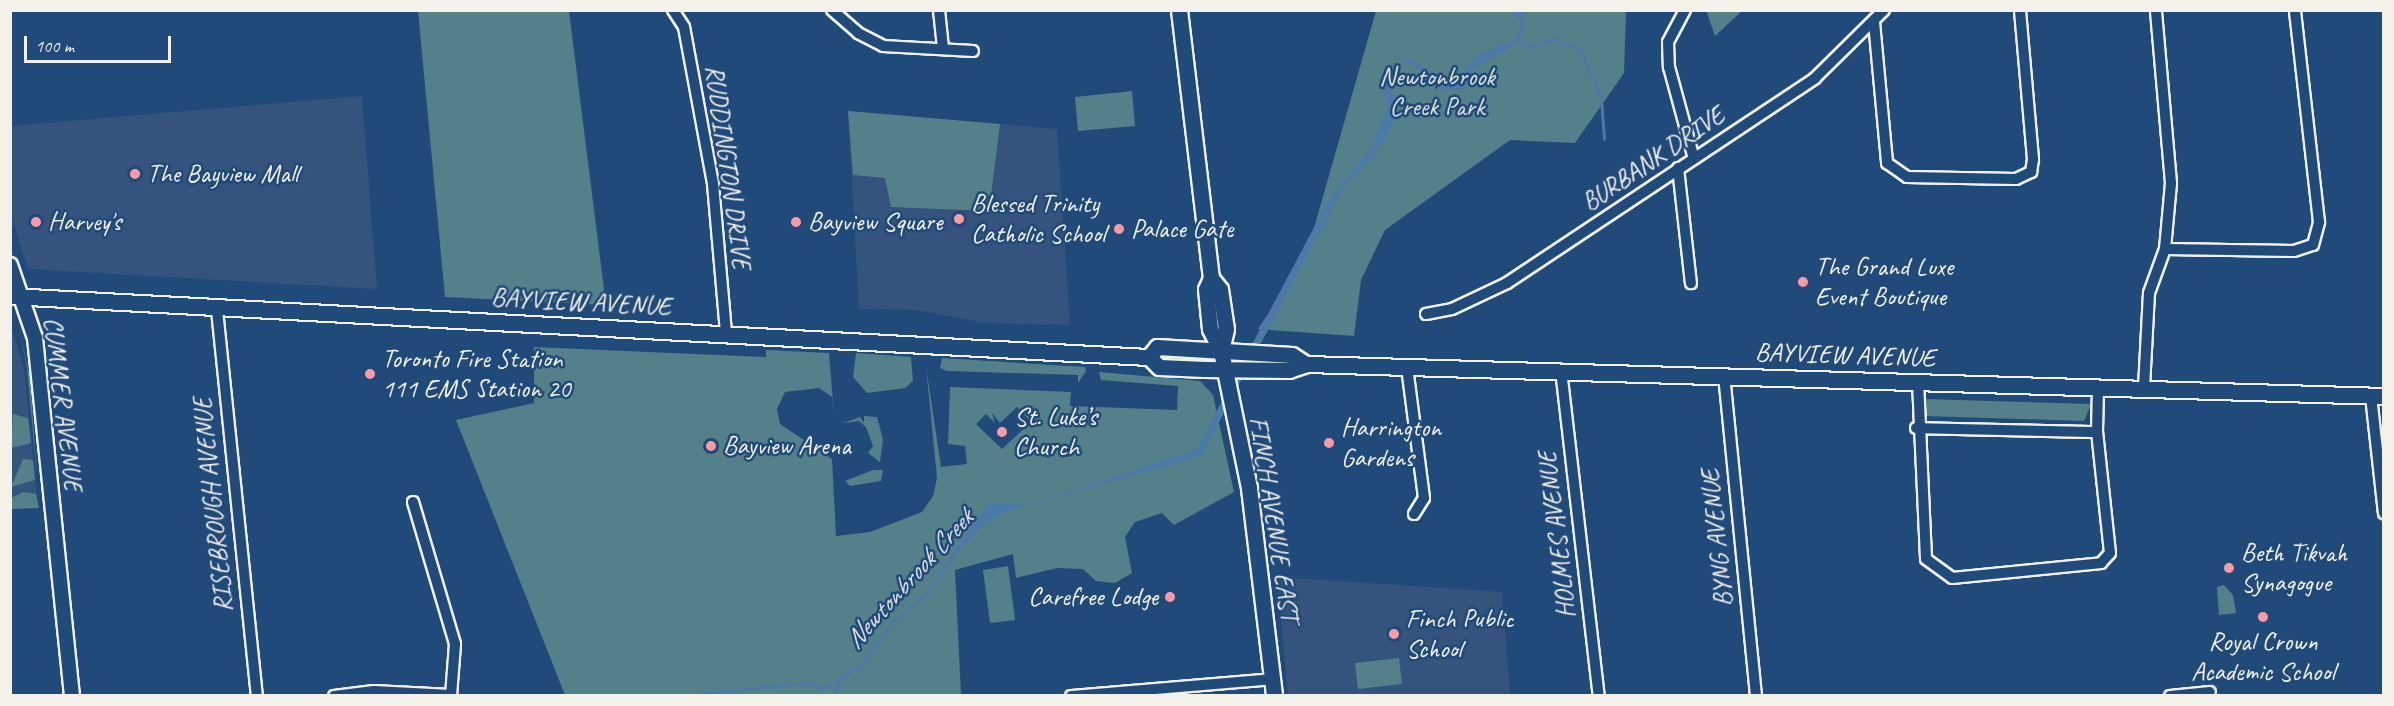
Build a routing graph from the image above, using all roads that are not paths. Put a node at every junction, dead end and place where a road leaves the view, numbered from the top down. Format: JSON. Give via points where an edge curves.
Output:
{"nodes":[{"id":1,"x":673,"y":10,"type":"edge"},
{"id":2,"x":832,"y":10,"type":"edge"},
{"id":3,"x":939,"y":10,"type":"edge"},
{"id":4,"x":1179,"y":10,"type":"edge"},
{"id":5,"x":1685,"y":10,"type":"edge"},
{"id":6,"x":1884,"y":10,"type":"edge"},
{"id":7,"x":2020,"y":10,"type":"edge"},
{"id":8,"x":2156,"y":10,"type":"edge"},
{"id":9,"x":2295,"y":10,"type":"edge"},
{"id":10,"x":1874,"y":22,"type":"junction"},
{"id":11,"x":943,"y":48,"type":"junction"},
{"id":12,"x":973,"y":51,"type":"dead end"},
{"id":13,"x":1694,"y":159,"type":"junction"},
{"id":14,"x":1678,"y":168,"type":"junction"},
{"id":15,"x":2165,"y":249,"type":"junction"},
{"id":16,"x":10,"y":265,"type":"edge"},
{"id":17,"x":1691,"y":283,"type":"dead end"},
{"id":18,"x":17,"y":297,"type":"edge"},
{"id":19,"x":218,"y":310,"type":"junction"},
{"id":20,"x":1426,"y":314,"type":"dead end"},
{"id":21,"x":726,"y":334,"type":"junction"},
{"id":22,"x":1221,"y":351,"type":"junction"},
{"id":23,"x":1149,"y":357,"type":"junction"},
{"id":24,"x":1306,"y":364,"type":"junction"},
{"id":25,"x":1407,"y":367,"type":"junction"},
{"id":26,"x":1225,"y":369,"type":"junction"},
{"id":27,"x":1561,"y":370,"type":"junction"},
{"id":28,"x":1725,"y":375,"type":"junction"},
{"id":29,"x":1918,"y":381,"type":"junction"},
{"id":30,"x":2098,"y":387,"type":"junction"},
{"id":31,"x":2144,"y":388,"type":"junction"},
{"id":32,"x":2377,"y":396,"type":"edge"},
{"id":33,"x":1916,"y":428,"type":"junction"},
{"id":34,"x":2097,"y":432,"type":"junction"},
{"id":35,"x":413,"y":502,"type":"dead end"},
{"id":36,"x":2384,"y":513,"type":"edge"},
{"id":37,"x":1414,"y":514,"type":"dead end"},
{"id":38,"x":1272,"y":679,"type":"junction"},
{"id":39,"x":2210,"y":692,"type":"dead end"},
{"id":40,"x":451,"y":695,"type":"edge"},
{"id":41,"x":72,"y":696,"type":"edge"},
{"id":42,"x":257,"y":696,"type":"edge"},
{"id":43,"x":334,"y":696,"type":"edge"},
{"id":44,"x":1071,"y":696,"type":"edge"},
{"id":45,"x":1274,"y":696,"type":"edge"},
{"id":46,"x":1599,"y":696,"type":"edge"},
{"id":47,"x":1756,"y":696,"type":"edge"},
{"id":48,"x":2170,"y":696,"type":"edge"}],
"edges":[{"from":1,"to":21,"type":"street","name":"RUDDINGTON DRIVE","via":[[684,27],[713,184]]},
{"from":2,"to":11,"type":"street","via":[[858,33],[883,46]]},
{"from":3,"to":11,"type":"street"},
{"from":4,"to":22,"type":"main road","name":"FINCH AVENUE EAST","via":[[1211,279],[1210,329]]},
{"from":5,"to":13,"type":"street","via":[[1668,42],[1669,67]]},
{"from":6,"to":10,"type":"street","name":"BURBANK DRIVE"},
{"from":7,"to":10,"type":"street","via":[[2034,159],[2031,172],[2016,180],[1907,177],[1887,163]]},
{"from":8,"to":15,"type":"street","via":[[2171,183]]},
{"from":9,"to":15,"type":"street","via":[[2319,222],[2313,245],[2294,251]]},
{"from":10,"to":13,"type":"street","name":"BURBANK DRIVE","via":[[1815,78]]},
{"from":11,"to":12,"type":"street"},
{"from":13,"to":14,"type":"street","name":"BURBANK DRIVE"},
{"from":14,"to":17,"type":"street"},
{"from":14,"to":20,"type":"street","name":"BURBANK DRIVE","via":[[1507,283],[1452,309]]},
{"from":15,"to":31,"type":"street","via":[[2149,293]]},
{"from":16,"to":18,"type":"street","name":"CUMMER AVENUE"},
{"from":18,"to":19,"type":"main road","name":"BAYVIEW AVENUE"},
{"from":18,"to":41,"type":"street","name":"CUMMER AVENUE","via":[[34,338]]},
{"from":19,"to":21,"type":"main road","name":"BAYVIEW AVENUE"},
{"from":19,"to":42,"type":"street","name":"RISEBROUGH AVENUE"},
{"from":21,"to":23,"type":"main road","name":"BAYVIEW AVENUE"},
{"from":22,"to":23,"type":"main road","name":"BAYVIEW AVENUE","via":[[1157,347]]},
{"from":22,"to":24,"type":"main road","name":"BAYVIEW AVENUE","via":[[1292,355]]},
{"from":22,"to":26,"type":"main road","name":"FINCH AVENUE EAST"},
{"from":23,"to":26,"type":"main road","name":"BAYVIEW AVENUE","via":[[1159,367]]},
{"from":24,"to":25,"type":"main road","name":"BAYVIEW AVENUE"},
{"from":24,"to":26,"type":"main road","name":"BAYVIEW AVENUE","via":[[1289,370]]},
{"from":25,"to":27,"type":"main road","name":"BAYVIEW AVENUE"},
{"from":25,"to":37,"type":"street","via":[[1424,498]]},
{"from":26,"to":38,"type":"main road","name":"FINCH AVENUE EAST","via":[[1250,488]]},
{"from":27,"to":28,"type":"main road","name":"BAYVIEW AVENUE"},
{"from":27,"to":46,"type":"street","name":"HOLMES AVENUE"},
{"from":28,"to":29,"type":"main road","name":"BAYVIEW AVENUE"},
{"from":28,"to":47,"type":"street","name":"BYNG AVENUE"},
{"from":29,"to":30,"type":"main road","name":"BAYVIEW AVENUE"},
{"from":29,"to":33,"type":"street"},
{"from":30,"to":31,"type":"main road","name":"BAYVIEW AVENUE"},
{"from":30,"to":34,"type":"street"},
{"from":31,"to":32,"type":"main road","name":"BAYVIEW AVENUE"},
{"from":32,"to":36,"type":"street"},
{"from":33,"to":34,"type":"street"},
{"from":33,"to":34,"type":"street","via":[[1926,558],[1952,579],[2100,563],[2110,553]]},
{"from":35,"to":40,"type":"street","via":[[455,644]]},
{"from":38,"to":44,"type":"street"},
{"from":38,"to":45,"type":"main road","name":"FINCH AVENUE EAST"},
{"from":39,"to":48,"type":"street"},
{"from":40,"to":43,"type":"street","via":[[374,691]]}]}
